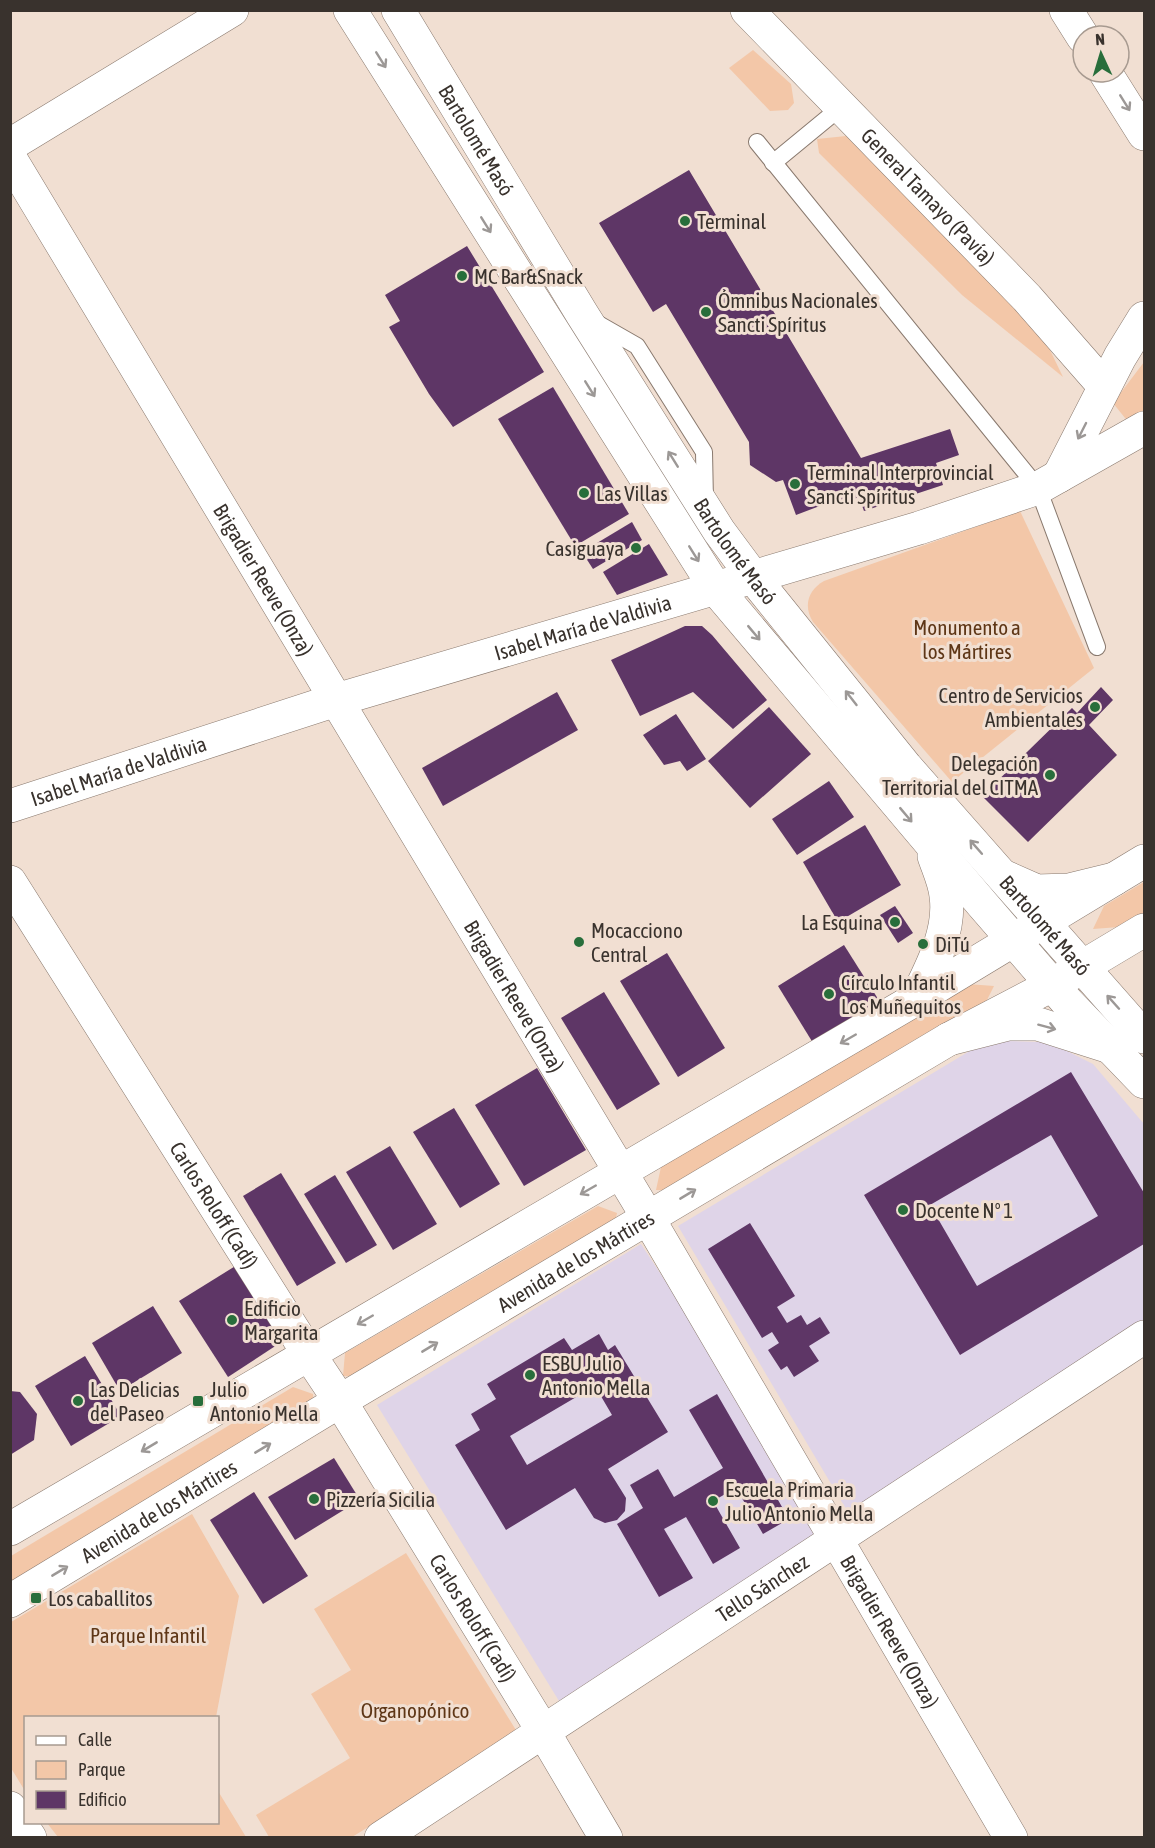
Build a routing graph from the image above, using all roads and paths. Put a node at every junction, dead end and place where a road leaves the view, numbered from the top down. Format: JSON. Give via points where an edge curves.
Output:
{"nodes":[{"id":1,"x":231,"y":10,"type":"edge"},
{"id":2,"x":350,"y":10,"type":"edge"},
{"id":3,"x":398,"y":10,"type":"edge"},
{"id":4,"x":747,"y":10,"type":"edge"},
{"id":5,"x":1066,"y":10,"type":"edge"},
{"id":6,"x":1075,"y":24,"type":"edge"},
{"id":7,"x":1113,"y":84,"type":"edge"},
{"id":8,"x":841,"y":107,"type":"junction"},
{"id":9,"x":1144,"y":134,"type":"edge"},
{"id":10,"x":757,"y":142,"type":"dead end"},
{"id":11,"x":10,"y":145,"type":"edge"},
{"id":12,"x":10,"y":158,"type":"edge"},
{"id":13,"x":773,"y":163,"type":"junction"},
{"id":14,"x":1144,"y":318,"type":"edge"},
{"id":15,"x":1104,"y":386,"type":"junction"},
{"id":16,"x":1144,"y":428,"type":"edge"},
{"id":17,"x":1048,"y":482,"type":"junction"},
{"id":18,"x":753,"y":577,"type":"junction"},
{"id":19,"x":716,"y":588,"type":"junction"},
{"id":20,"x":1097,"y":647,"type":"dead end"},
{"id":21,"x":336,"y":700,"type":"junction"},
{"id":22,"x":10,"y":806,"type":"edge"},
{"id":23,"x":931,"y":845,"type":"junction"},
{"id":24,"x":1144,"y":861,"type":"edge"},
{"id":25,"x":1000,"y":874,"type":"junction"},
{"id":26,"x":1114,"y":879,"type":"junction"},
{"id":27,"x":10,"y":882,"type":"edge"},
{"id":28,"x":1042,"y":922,"type":"junction"},
{"id":29,"x":1144,"y":930,"type":"edge"},
{"id":30,"x":1013,"y":940,"type":"junction"},
{"id":31,"x":1082,"y":967,"type":"junction"},
{"id":32,"x":1052,"y":984,"type":"junction"},
{"id":33,"x":916,"y":999,"type":"junction"},
{"id":34,"x":1144,"y":1037,"type":"edge"},
{"id":35,"x":949,"y":1039,"type":"junction"},
{"id":36,"x":1112,"y":1047,"type":"junction"},
{"id":37,"x":1144,"y":1082,"type":"edge"},
{"id":38,"x":620,"y":1171,"type":"junction"},
{"id":39,"x":648,"y":1218,"type":"junction"},
{"id":40,"x":1144,"y":1337,"type":"edge"},
{"id":41,"x":308,"y":1353,"type":"junction"},
{"id":42,"x":340,"y":1401,"type":"junction"},
{"id":43,"x":10,"y":1529,"type":"edge"},
{"id":44,"x":836,"y":1538,"type":"junction"},
{"id":45,"x":10,"y":1601,"type":"edge"},
{"id":46,"x":543,"y":1731,"type":"junction"},
{"id":47,"x":10,"y":1808,"type":"edge"},
{"id":48,"x":30,"y":1838,"type":"edge"},
{"id":49,"x":381,"y":1838,"type":"edge"},
{"id":50,"x":606,"y":1838,"type":"edge"},
{"id":51,"x":1011,"y":1838,"type":"edge"}],
"edges":[{"from":1,"to":11,"type":"street"},
{"from":2,"to":19,"type":"street","name":"Bartolomé Masó","one_way":true},
{"from":3,"to":18,"type":"street","name":"Bartolomé Masó","via":[[582,314],[706,511]]},
{"from":4,"to":8,"type":"street","name":"General Tamayo (Pavía)"},
{"from":5,"to":6,"type":"street"},
{"from":7,"to":9,"type":"street","one_way":true},
{"from":8,"to":13,"type":"lane"},
{"from":8,"to":15,"type":"street","name":"General Tamayo (Pavía)","via":[[1027,297]]},
{"from":10,"to":13,"type":"lane"},
{"from":12,"to":21,"type":"street","name":"Brigadier Reeve (Onza)"},
{"from":13,"to":17,"type":"lane"},
{"from":14,"to":15,"type":"street"},
{"from":15,"to":17,"type":"street","one_way":true},
{"from":16,"to":17,"type":"street","name":"Isabel María de Valdivia"},
{"from":17,"to":18,"type":"street","name":"Isabel María de Valdivia","via":[[919,528]]},
{"from":17,"to":20,"type":"lane"},
{"from":18,"to":19,"type":"street","name":"Isabel María de Valdivia"},
{"from":25,"to":18,"type":"street","name":"Bartolomé Masó","one_way":true,"via":[[906,767]]},
{"from":19,"to":21,"type":"street","name":"Isabel María de Valdivia"},
{"from":19,"to":23,"type":"street","name":"Bartolomé Masó","one_way":true},
{"from":21,"to":22,"type":"street","name":"Isabel María de Valdivia"},
{"from":21,"to":38,"type":"street","name":"Brigadier Reeve (Onza)"},
{"from":23,"to":30,"type":"street","name":"Bartolomé Masó"},
{"from":23,"to":33,"type":"street","via":[[946,896],[945,924],[937,954]]},
{"from":24,"to":26,"type":"street"},
{"from":25,"to":26,"type":"street","via":[[1037,891],[1069,890]]},
{"from":25,"to":28,"type":"street","name":"Bartolomé Masó"},
{"from":26,"to":28,"type":"street"},
{"from":27,"to":41,"type":"street","name":"Carlos Roloff (Cadí)"},
{"from":28,"to":30,"type":"street"},
{"from":28,"to":31,"type":"street","name":"Bartolomé Masó"},
{"from":29,"to":31,"type":"street","name":"Avenida de los Mártires"},
{"from":30,"to":32,"type":"street","name":"Bartolomé Masó"},
{"from":30,"to":33,"type":"street"},
{"from":31,"to":32,"type":"street","name":"Avenida de los Mártires"},
{"from":34,"to":31,"type":"street","name":"Bartolomé Masó","one_way":true},
{"from":32,"to":35,"type":"street","name":"Avenida de los Mártires"},
{"from":32,"to":36,"type":"street","name":"Bartolomé Masó"},
{"from":33,"to":38,"type":"street","one_way":true},
{"from":35,"to":36,"type":"street","one_way":true,"via":[[1008,1024],[1038,1024]]},
{"from":39,"to":35,"type":"street","name":"Avenida de los Mártires","one_way":true},
{"from":36,"to":37,"type":"street","name":"Bartolomé Masó"},
{"from":38,"to":39,"type":"street","name":"Brigadier Reeve (Onza)"},
{"from":38,"to":41,"type":"street","one_way":true},
{"from":42,"to":39,"type":"street","name":"Avenida de los Mártires","one_way":true},
{"from":39,"to":44,"type":"street","name":"Brigadier Reeve (Onza)"},
{"from":40,"to":44,"type":"street","name":"Tello Sánchez"},
{"from":41,"to":42,"type":"street","name":"Carlos Roloff (Cadí)"},
{"from":41,"to":43,"type":"street","one_way":true},
{"from":45,"to":42,"type":"street","name":"Avenida de los Mártires","one_way":true},
{"from":42,"to":46,"type":"street","name":"Carlos Roloff (Cadí)"},
{"from":44,"to":46,"type":"street","name":"Tello Sánchez"},
{"from":44,"to":51,"type":"street","name":"Brigadier Reeve (Onza)"},
{"from":46,"to":49,"type":"street","name":"Tello Sánchez"},
{"from":46,"to":50,"type":"street","name":"Carlos Roloff (Cadí)"},
{"from":47,"to":48,"type":"street"}]}
